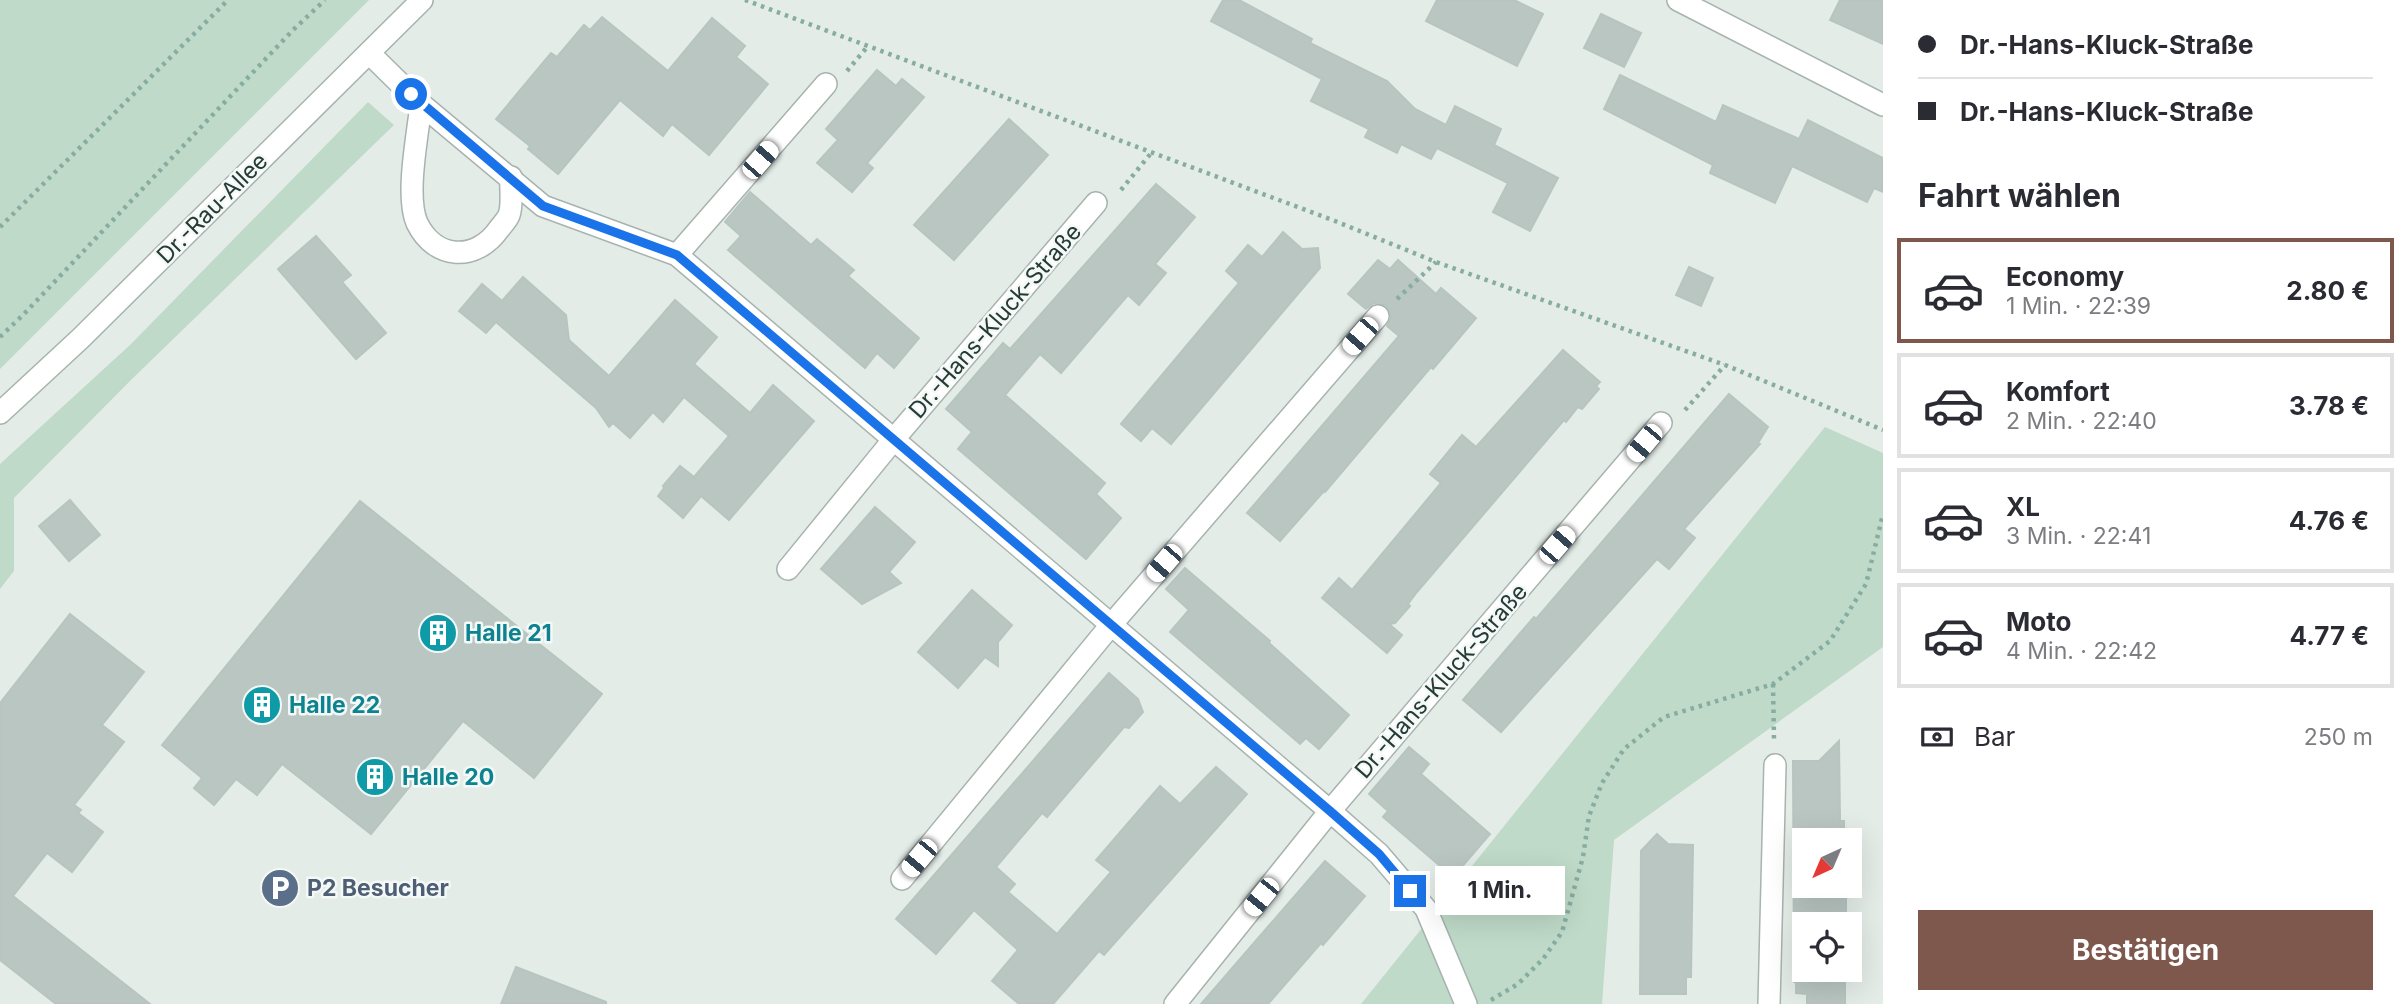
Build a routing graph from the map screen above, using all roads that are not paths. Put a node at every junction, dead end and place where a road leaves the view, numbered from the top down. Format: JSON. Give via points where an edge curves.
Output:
{"nodes":[{"id":1,"x":422,"y":0,"type":"edge"},
{"id":2,"x":1678,"y":0,"type":"edge"},
{"id":3,"x":369,"y":53,"type":"junction"},
{"id":4,"x":826,"y":84,"type":"dead end"},
{"id":5,"x":421,"y":104,"type":"junction"},
{"id":6,"x":1883,"y":105,"type":"edge"},
{"id":7,"x":510,"y":177,"type":"junction"},
{"id":8,"x":1096,"y":203,"type":"road end"},
{"id":9,"x":677,"y":255,"type":"junction"},
{"id":10,"x":1378,"y":316,"type":"road end"},
{"id":11,"x":0,"y":413,"type":"edge"},
{"id":12,"x":1661,"y":423,"type":"road end"},
{"id":13,"x":894,"y":439,"type":"junction"},
{"id":14,"x":788,"y":569,"type":"dead end"},
{"id":15,"x":1111,"y":625,"type":"junction"},
{"id":16,"x":1775,"y":765,"type":"road end"},
{"id":17,"x":1330,"y":811,"type":"junction"},
{"id":18,"x":902,"y":879,"type":"dead end"},
{"id":19,"x":1175,"y":1004,"type":"edge"},
{"id":20,"x":1466,"y":1004,"type":"edge"},
{"id":21,"x":1769,"y":1004,"type":"edge"}],
"edges":[{"from":1,"to":3,"type":"street","name":"Dr.-Rau-Allee"},
{"from":2,"to":6,"type":"street"},
{"from":3,"to":5,"type":"street","name":"Dr.-Hans-Kluck-Straße"},
{"from":3,"to":11,"type":"street","name":"Dr.-Rau-Allee"},
{"from":4,"to":9,"type":"street"},
{"from":5,"to":7,"type":"street","name":"Dr.-Hans-Kluck-Straße"},
{"from":5,"to":7,"type":"street","via":[[412,186],[416,222],[432,245],[456,254],[476,249],[494,236],[509,215]]},
{"from":7,"to":9,"type":"street","name":"Dr.-Hans-Kluck-Straße","via":[[543,206]]},
{"from":8,"to":13,"type":"street","name":"Dr.-Hans-Kluck-Straße"},
{"from":9,"to":13,"type":"street","name":"Dr.-Hans-Kluck-Straße"},
{"from":10,"to":15,"type":"street"},
{"from":12,"to":17,"type":"street","name":"Dr.-Hans-Kluck-Straße"},
{"from":13,"to":14,"type":"street","name":"Dr.-Hans-Kluck-Straße"},
{"from":13,"to":15,"type":"street","name":"Dr.-Hans-Kluck-Straße"},
{"from":15,"to":17,"type":"street","name":"Dr.-Hans-Kluck-Straße"},
{"from":15,"to":18,"type":"street"},
{"from":16,"to":21,"type":"street"},
{"from":17,"to":19,"type":"street","name":"Dr.-Hans-Kluck-Straße"},
{"from":17,"to":20,"type":"street","name":"Dr.-Hans-Kluck-Straße","via":[[1379,854],[1426,909]]}]}
